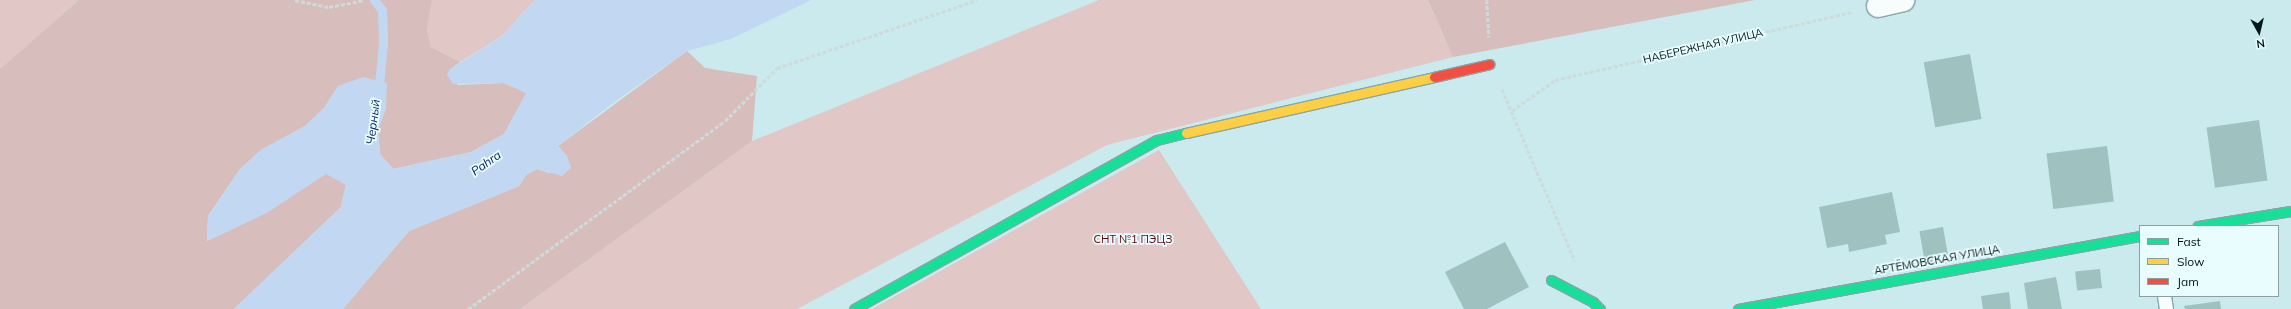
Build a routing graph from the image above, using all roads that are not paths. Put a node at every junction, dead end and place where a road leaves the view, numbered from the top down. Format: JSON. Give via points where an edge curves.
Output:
{"nodes":[{"id":1,"x":1902,"y":0,"type":"edge"},
{"id":2,"x":1878,"y":6,"type":"road end"},
{"id":3,"x":1490,"y":64,"type":"road end"},
{"id":4,"x":2291,"y":211,"type":"edge"},
{"id":5,"x":2204,"y":225,"type":"edge"},
{"id":6,"x":2139,"y":236,"type":"edge"},
{"id":7,"x":1551,"y":280,"type":"dead end"},
{"id":8,"x":2164,"y":297,"type":"edge"},
{"id":9,"x":854,"y":309,"type":"edge"},
{"id":10,"x":1600,"y":309,"type":"edge"},
{"id":11,"x":1738,"y":309,"type":"edge"},
{"id":12,"x":2166,"y":309,"type":"edge"}],
"edges":[{"from":1,"to":2,"type":"street"},
{"from":3,"to":9,"type":"street","via":[[1157,140]]},
{"from":4,"to":5,"type":"street"},
{"from":6,"to":11,"type":"street","name":"АРТЁМОВСКАЯ УЛИЦА"},
{"from":7,"to":10,"type":"street","via":[[1593,302]]},
{"from":8,"to":12,"type":"lane"}]}
